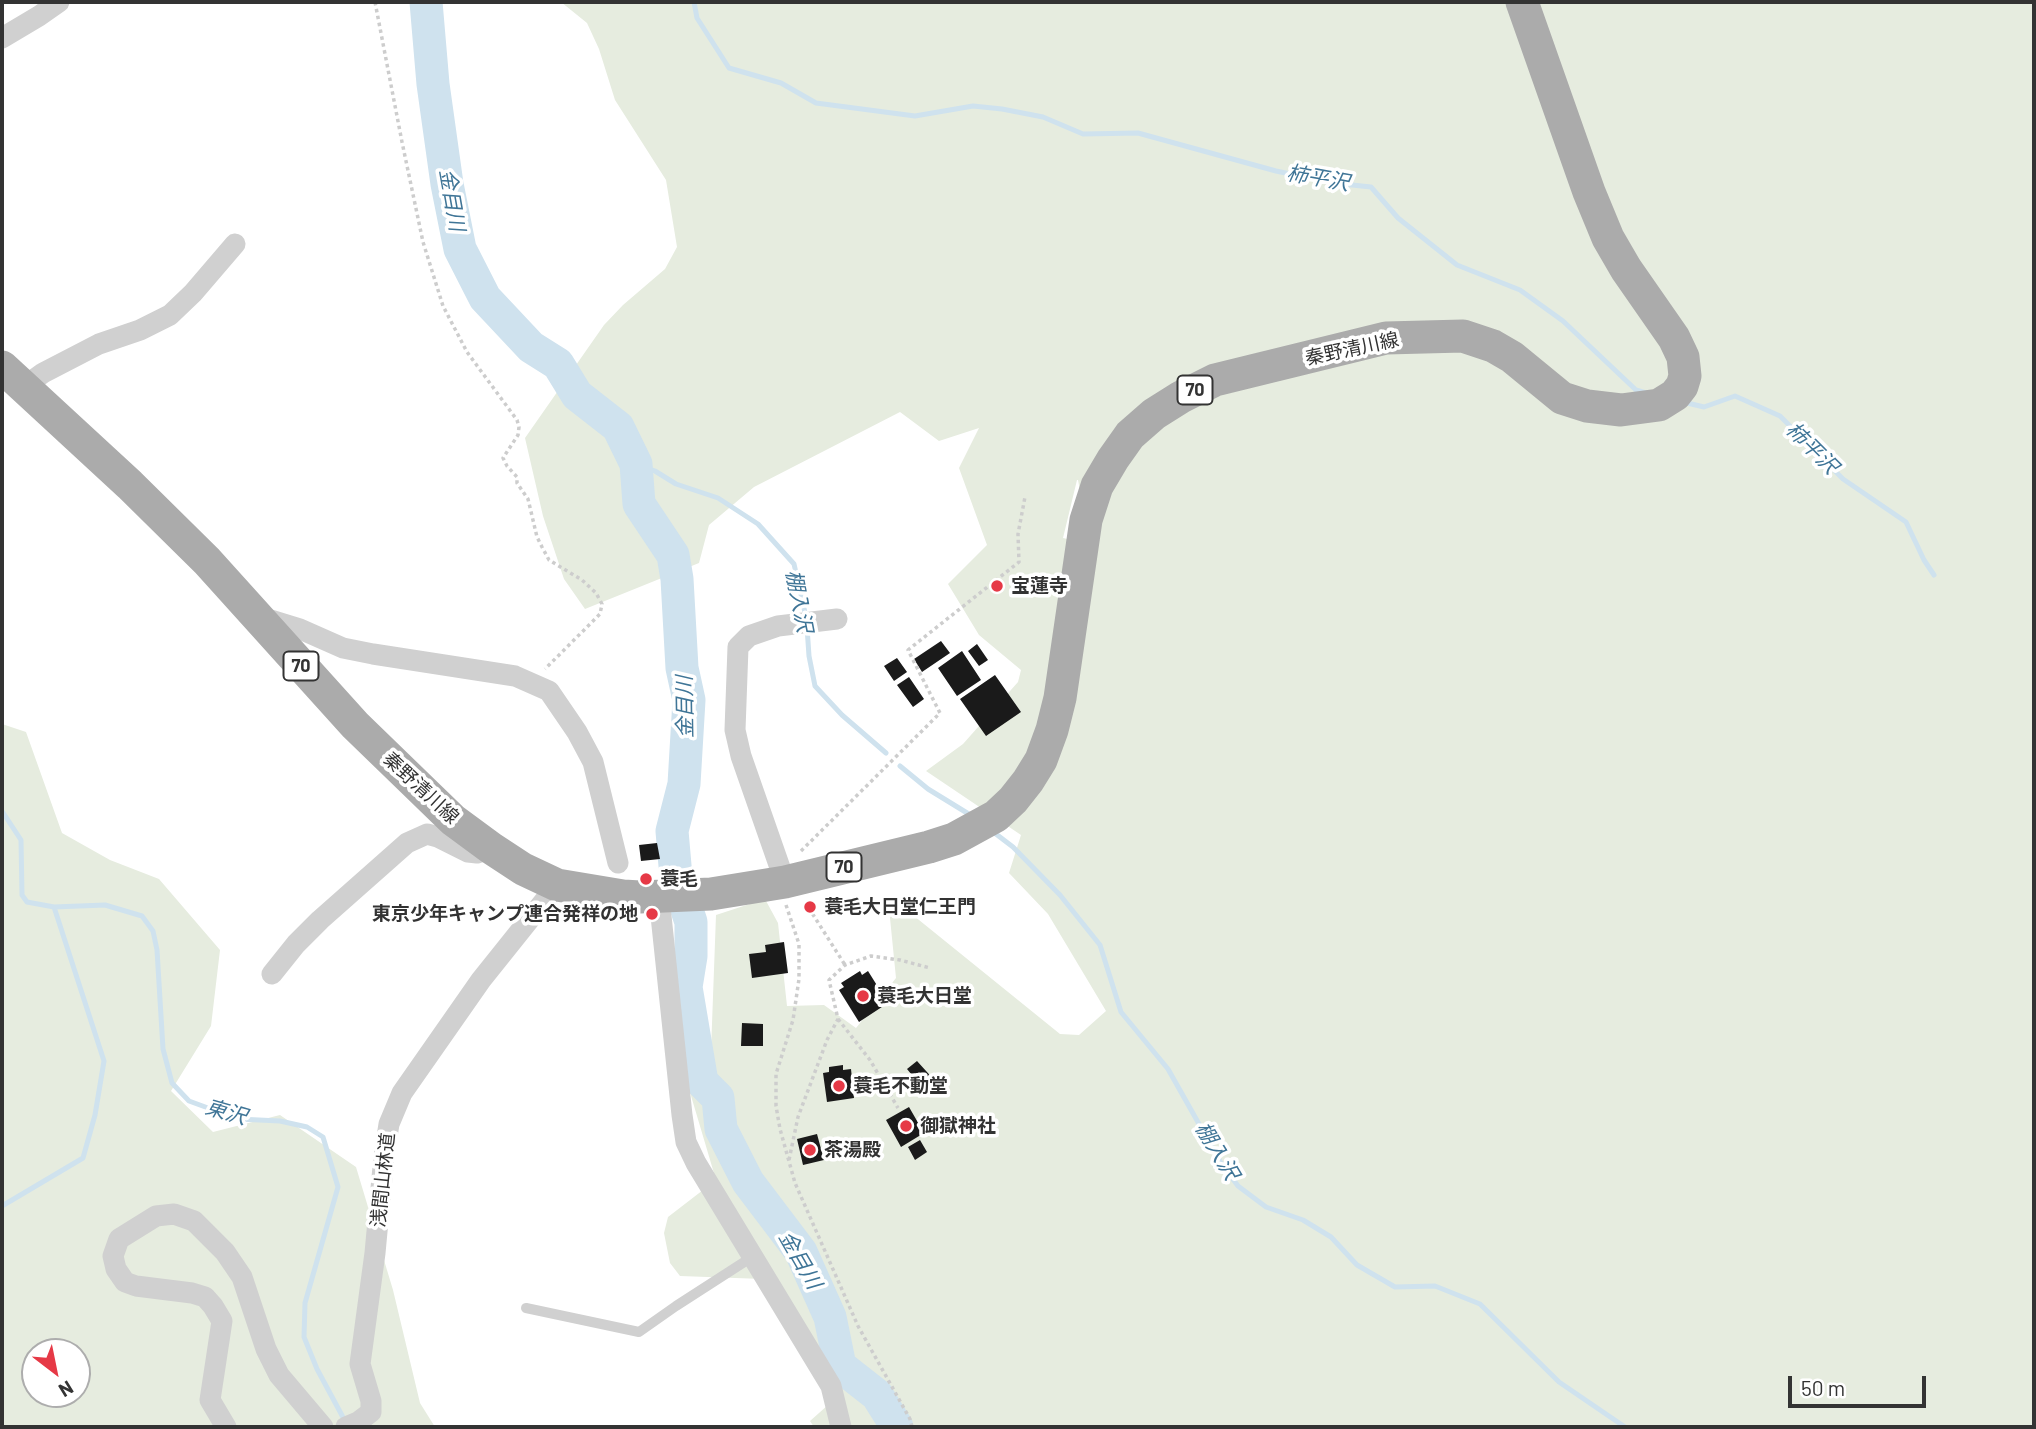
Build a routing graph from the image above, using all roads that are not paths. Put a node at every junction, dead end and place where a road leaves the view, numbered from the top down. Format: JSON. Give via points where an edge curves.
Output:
{"nodes":[{"id":1,"x":59,"y":2,"type":"edge"},
{"id":2,"x":1522,"y":2,"type":"edge"},
{"id":3,"x":2,"y":38,"type":"edge"},
{"id":4,"x":235,"y":244,"type":"dead end"},
{"id":5,"x":14,"y":376,"type":"edge"},
{"id":6,"x":256,"y":616,"type":"junction"},
{"id":7,"x":838,"y":619,"type":"dead end"},
{"id":8,"x":491,"y":848,"type":"junction"},
{"id":9,"x":618,"y":863,"type":"dead end"},
{"id":10,"x":785,"y":882,"type":"junction"},
{"id":11,"x":557,"y":885,"type":"junction"},
{"id":12,"x":665,"y":897,"type":"junction"},
{"id":13,"x":272,"y":974,"type":"dead end"},
{"id":14,"x":752,"y":1257,"type":"junction"},
{"id":15,"x":526,"y":1308,"type":"dead end"},
{"id":16,"x":352,"y":1425,"type":"edge"},
{"id":17,"x":226,"y":1427,"type":"edge"},
{"id":18,"x":323,"y":1427,"type":"edge"},
{"id":19,"x":841,"y":1427,"type":"edge"}],
"edges":[{"from":1,"to":3,"type":"street"},
{"from":2,"to":10,"type":"main road","name":"秦野清川線","number":"70","via":[[1608,238],[1683,357],[1685,376],[1670,395],[1621,410],[1587,406],[1562,398],[1493,346],[1463,336],[1385,338],[1215,380],[1181,397],[1130,435],[1097,486],[1086,520],[1052,730],[1041,760],[1013,800],[985,823],[954,839]]},
{"from":4,"to":5,"type":"street","via":[[170,314],[43,373]]},
{"from":5,"to":6,"type":"main road","name":"秦野清川線","number":"70","via":[[207,561]]},
{"from":6,"to":8,"type":"main road","name":"秦野清川線","number":"70","via":[[355,725],[453,820]]},
{"from":6,"to":9,"type":"street","via":[[343,648],[515,676],[549,691],[593,762]]},
{"from":7,"to":10,"type":"street","via":[[778,626],[749,636],[738,647],[735,730]]},
{"from":8,"to":11,"type":"main road","name":"秦野清川線","number":"70"},
{"from":8,"to":13,"type":"street","via":[[468,852],[427,834],[407,843],[320,920]]},
{"from":10,"to":12,"type":"main road","name":"秦野清川線","number":"70"},
{"from":11,"to":12,"type":"main road","name":"秦野清川線","number":"70","via":[[623,896]]},
{"from":11,"to":16,"type":"street","name":"浅間山林道","via":[[481,980],[402,1093],[389,1124],[360,1364],[371,1412]]},
{"from":12,"to":14,"type":"street","via":[[686,1142]]},
{"from":14,"to":15,"type":"lane","via":[[639,1332]]},
{"from":14,"to":19,"type":"street","via":[[831,1386]]},
{"from":17,"to":18,"type":"street","via":[[210,1400],[222,1321],[213,1306],[192,1293],[125,1282],[116,1269],[113,1256],[119,1239],[156,1216],[174,1214],[194,1221],[225,1252],[242,1277],[279,1375]]}]}
